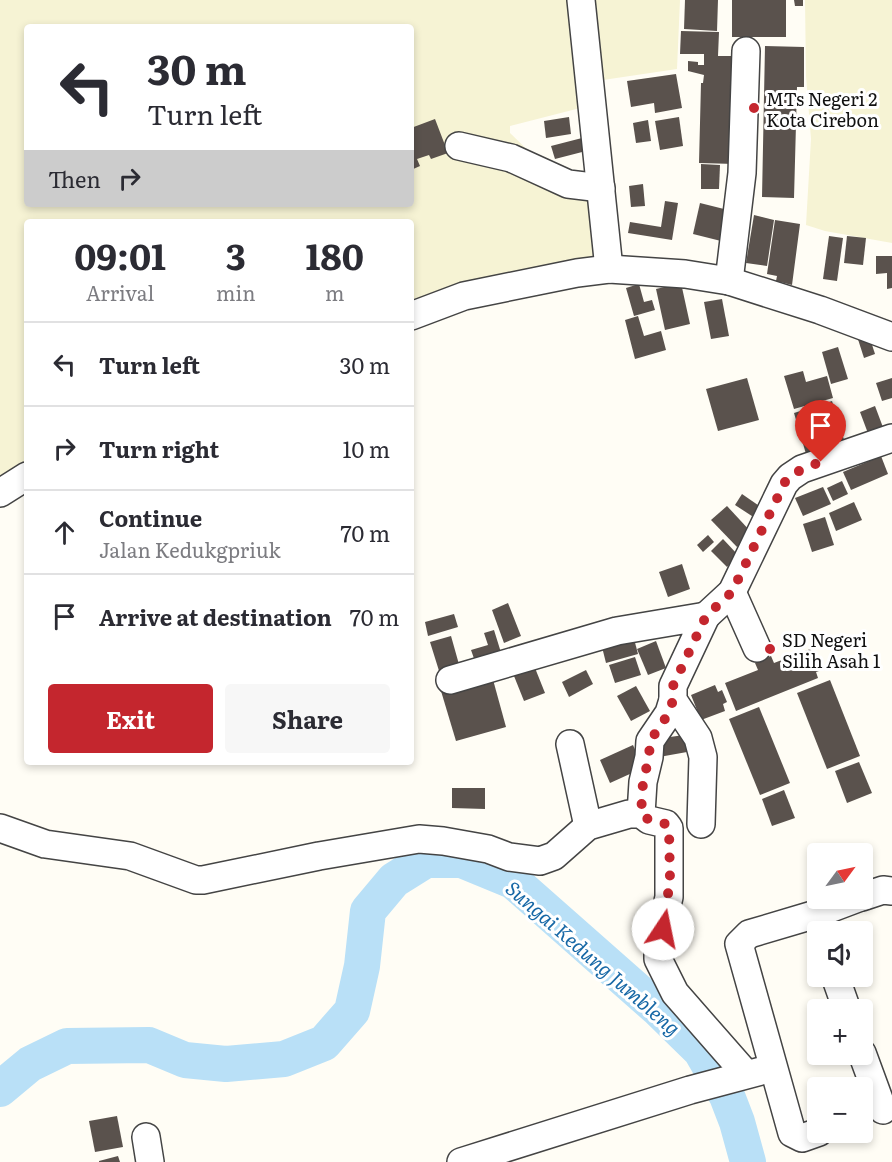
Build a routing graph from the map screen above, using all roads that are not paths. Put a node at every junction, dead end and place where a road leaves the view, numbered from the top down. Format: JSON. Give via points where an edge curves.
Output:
{"nodes":[{"id":1,"x":581,"y":0,"type":"edge"},
{"id":2,"x":746,"y":51,"type":"dead end"},
{"id":3,"x":459,"y":146,"type":"dead end"},
{"id":4,"x":601,"y":188,"type":"junction"},
{"id":5,"x":609,"y":269,"type":"junction"},
{"id":6,"x":729,"y":281,"type":"junction"},
{"id":7,"x":414,"y":315,"type":"edge"},
{"id":8,"x":892,"y":337,"type":"edge"},
{"id":9,"x":892,"y":438,"type":"edge"},
{"id":10,"x":24,"y":478,"type":"edge"},
{"id":11,"x":0,"y":493,"type":"edge"},
{"id":12,"x":732,"y":592,"type":"junction"},
{"id":13,"x":706,"y":616,"type":"junction"},
{"id":14,"x":758,"y":648,"type":"dead end"},
{"id":15,"x":450,"y":680,"type":"dead end"},
{"id":16,"x":673,"y":700,"type":"junction"},
{"id":17,"x":570,"y":744,"type":"dead end"},
{"id":18,"x":641,"y":814,"type":"junction"},
{"id":19,"x":701,"y":824,"type":"dead end"},
{"id":20,"x":588,"y":826,"type":"junction"},
{"id":21,"x":0,"y":828,"type":"edge"},
{"id":22,"x":892,"y":891,"type":"edge"},
{"id":23,"x":873,"y":893,"type":"edge"},
{"id":24,"x":841,"y":909,"type":"edge"},
{"id":25,"x":820,"y":921,"type":"edge"},
{"id":26,"x":807,"y":924,"type":"edge"},
{"id":27,"x":865,"y":1065,"type":"edge"},
{"id":28,"x":774,"y":1069,"type":"junction"},
{"id":29,"x":740,"y":1076,"type":"junction"},
{"id":30,"x":879,"y":1112,"type":"edge"},
{"id":31,"x":807,"y":1136,"type":"edge"},
{"id":32,"x":461,"y":1162,"type":"edge"}],
"edges":[{"from":1,"to":4,"type":"street"},
{"from":2,"to":6,"type":"street","via":[[742,173]]},
{"from":3,"to":4,"type":"street","via":[[511,158],[568,184]]},
{"from":4,"to":5,"type":"street"},
{"from":5,"to":6,"type":"street"},
{"from":5,"to":7,"type":"street","via":[[464,296]]},
{"from":6,"to":8,"type":"street"},
{"from":9,"to":12,"type":"street","via":[[789,477]]},
{"from":10,"to":11,"type":"street"},
{"from":12,"to":13,"type":"street"},
{"from":12,"to":14,"type":"street"},
{"from":13,"to":15,"type":"street","via":[[616,631]]},
{"from":13,"to":16,"type":"street","via":[[673,686]]},
{"from":16,"to":18,"type":"street","via":[[650,741]]},
{"from":16,"to":19,"type":"street","via":[[698,738],[703,757]]},
{"from":17,"to":20,"type":"street"},
{"from":18,"to":20,"type":"street"},
{"from":18,"to":29,"type":"street","via":[[669,828],[670,888],[658,959],[675,993]]},
{"from":20,"to":21,"type":"street","via":[[554,856],[540,861],[419,839],[203,880],[130,856],[45,844]]},
{"from":22,"to":23,"type":"street"},
{"from":24,"to":25,"type":"street"},
{"from":26,"to":28,"type":"street","via":[[749,934],[739,944]]},
{"from":27,"to":30,"type":"street"},
{"from":28,"to":29,"type":"street"},
{"from":28,"to":31,"type":"street","via":[[792,1133]]},
{"from":29,"to":32,"type":"street"}]}
